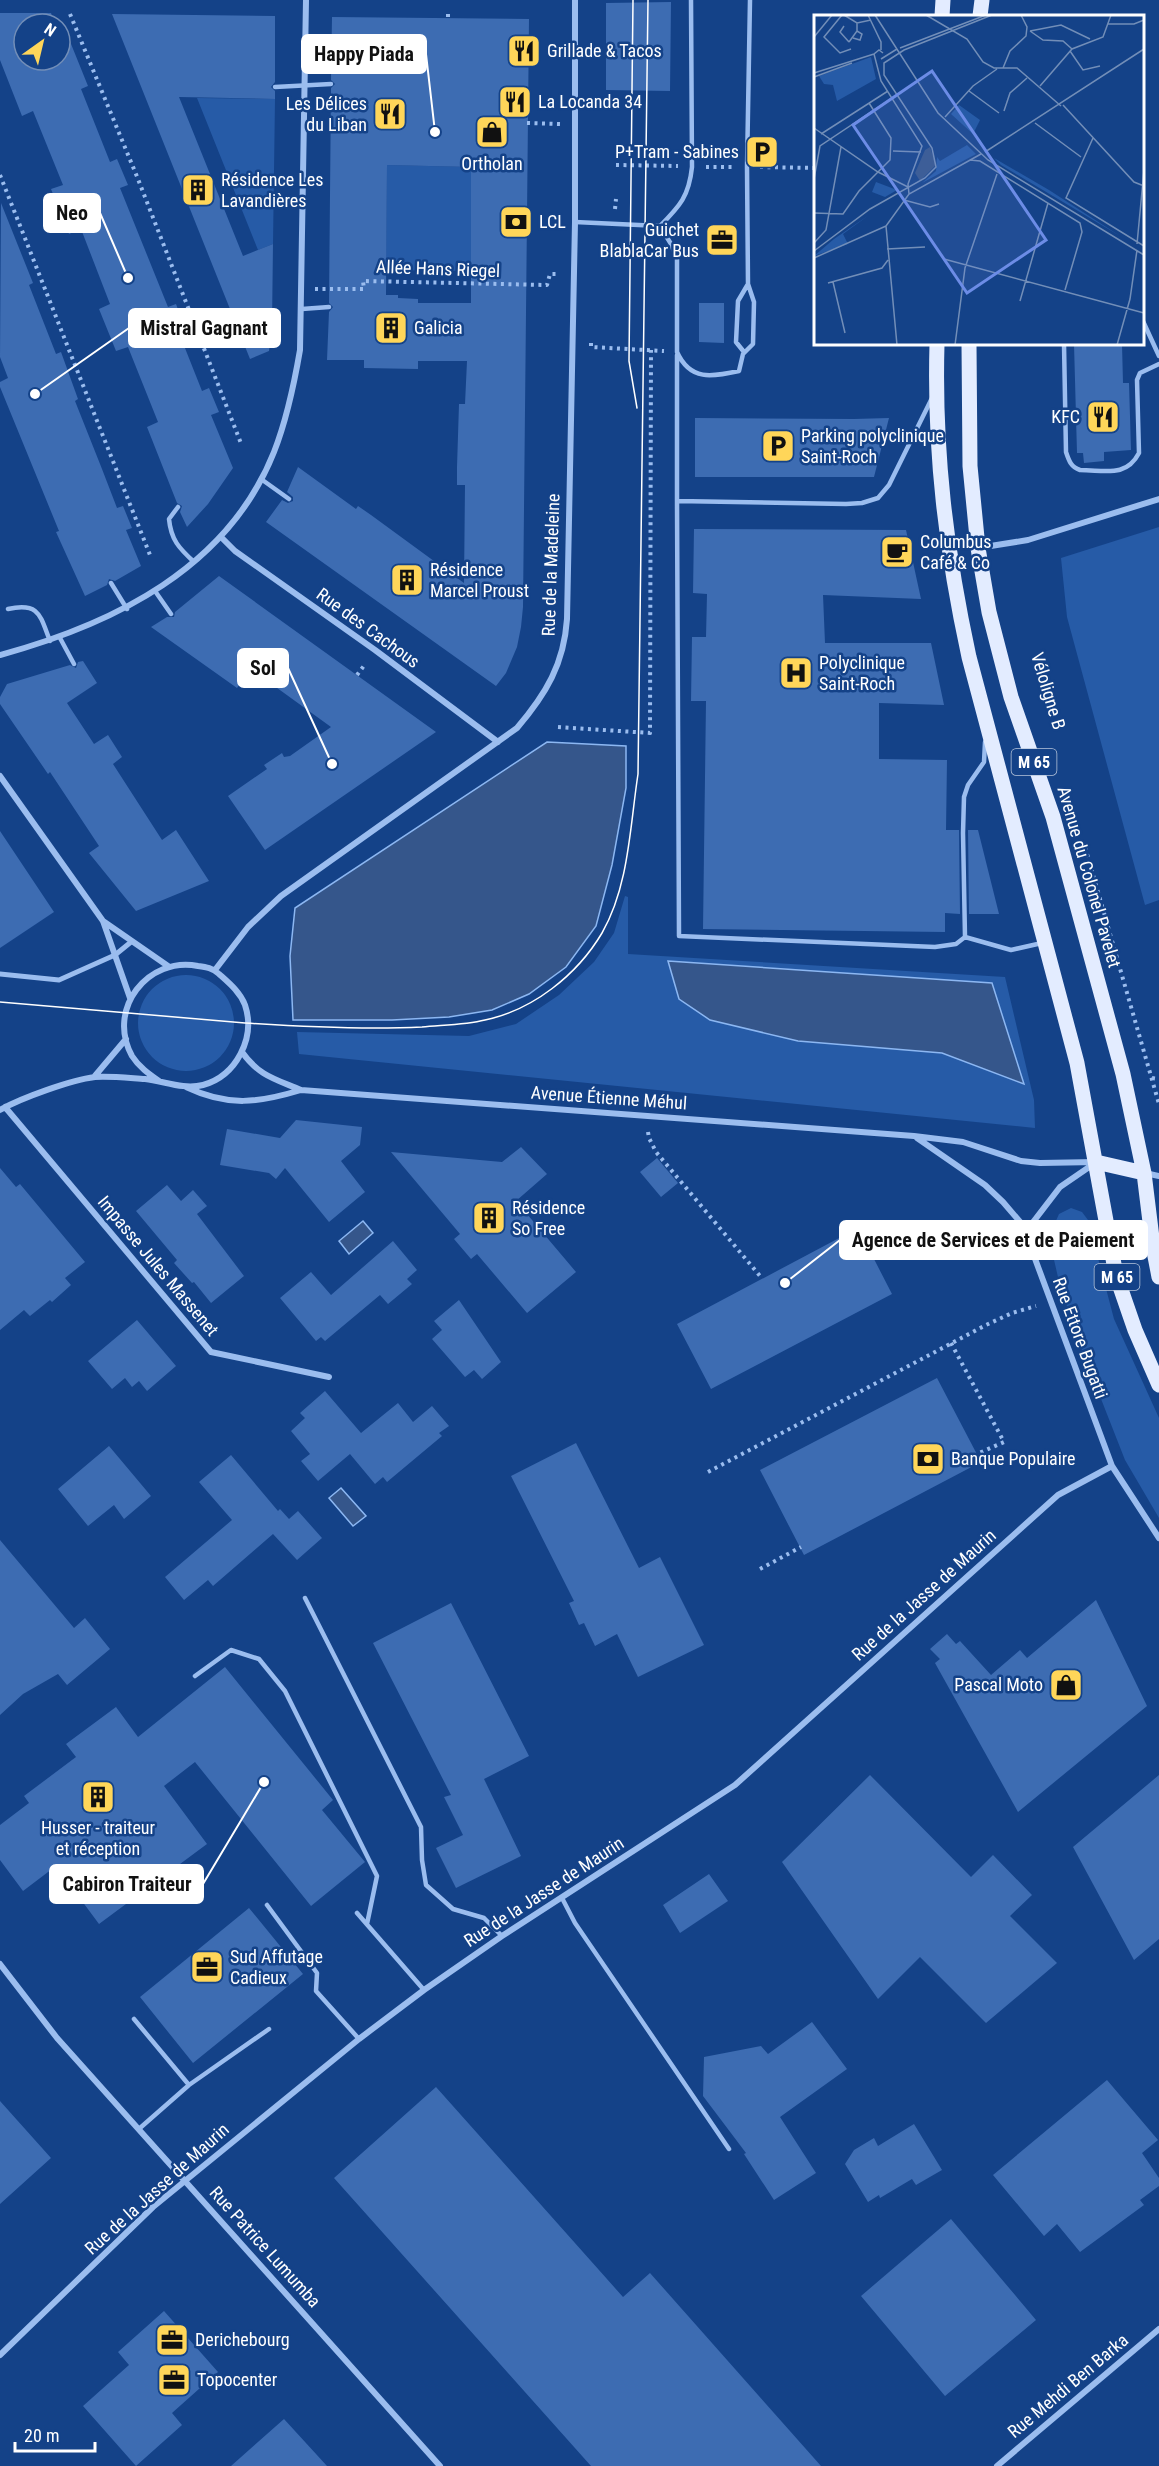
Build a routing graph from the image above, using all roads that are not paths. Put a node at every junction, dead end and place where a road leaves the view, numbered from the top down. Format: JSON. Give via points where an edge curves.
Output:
{"nodes":[{"id":1,"x":306,"y":0,"type":"edge"},
{"id":2,"x":574,"y":0,"type":"edge"},
{"id":3,"x":691,"y":0,"type":"edge"},
{"id":4,"x":750,"y":0,"type":"edge"},
{"id":5,"x":943,"y":0,"type":"edge"},
{"id":6,"x":982,"y":0,"type":"edge"},
{"id":7,"x":942,"y":15,"type":"edge"},
{"id":8,"x":980,"y":15,"type":"edge"},
{"id":9,"x":332,"y":84,"type":"dead end"},
{"id":10,"x":275,"y":87,"type":"dead end"},
{"id":11,"x":304,"y":87,"type":"junction"},
{"id":12,"x":575,"y":222,"type":"junction"},
{"id":13,"x":660,"y":226,"type":"junction"},
{"id":14,"x":748,"y":284,"type":"junction"},
{"id":15,"x":329,"y":307,"type":"dead end"},
{"id":16,"x":302,"y":309,"type":"junction"},
{"id":17,"x":1144,"y":321,"type":"edge"},
{"id":18,"x":937,"y":345,"type":"edge"},
{"id":19,"x":969,"y":345,"type":"edge"},
{"id":20,"x":1064,"y":345,"type":"edge"},
{"id":21,"x":677,"y":352,"type":"junction"},
{"id":22,"x":744,"y":352,"type":"junction"},
{"id":23,"x":1159,"y":356,"type":"edge"},
{"id":24,"x":1159,"y":364,"type":"edge"},
{"id":25,"x":936,"y":390,"type":"junction"},
{"id":26,"x":261,"y":479,"type":"junction"},
{"id":27,"x":289,"y":499,"type":"dead end"},
{"id":28,"x":1159,"y":499,"type":"edge"},
{"id":29,"x":676,"y":501,"type":"junction"},
{"id":30,"x":178,"y":507,"type":"dead end"},
{"id":31,"x":221,"y":537,"type":"junction"},
{"id":32,"x":978,"y":548,"type":"junction"},
{"id":33,"x":194,"y":562,"type":"junction"},
{"id":34,"x":111,"y":583,"type":"dead end"},
{"id":35,"x":155,"y":591,"type":"junction"},
{"id":36,"x":8,"y":609,"type":"dead end"},
{"id":37,"x":127,"y":609,"type":"junction"},
{"id":38,"x":171,"y":614,"type":"dead end"},
{"id":39,"x":60,"y":638,"type":"junction"},
{"id":40,"x":50,"y":641,"type":"junction"},
{"id":41,"x":0,"y":655,"type":"edge"},
{"id":42,"x":74,"y":664,"type":"dead end"},
{"id":43,"x":984,"y":713,"type":"junction"},
{"id":44,"x":498,"y":742,"type":"junction"},
{"id":45,"x":0,"y":776,"type":"edge"},
{"id":46,"x":103,"y":921,"type":"junction"},
{"id":47,"x":965,"y":937,"type":"junction"},
{"id":48,"x":131,"y":942,"type":"junction"},
{"id":49,"x":1045,"y":942,"type":"junction"},
{"id":50,"x":115,"y":955,"type":"junction"},
{"id":51,"x":168,"y":966,"type":"junction"},
{"id":52,"x":215,"y":970,"type":"junction"},
{"id":53,"x":0,"y":974,"type":"edge"},
{"id":54,"x":130,"y":998,"type":"junction"},
{"id":55,"x":126,"y":1039,"type":"junction"},
{"id":56,"x":242,"y":1052,"type":"junction"},
{"id":57,"x":94,"y":1077,"type":"junction"},
{"id":58,"x":159,"y":1081,"type":"junction"},
{"id":59,"x":185,"y":1087,"type":"junction"},
{"id":60,"x":301,"y":1090,"type":"junction"},
{"id":61,"x":3,"y":1109,"type":"edge"},
{"id":62,"x":914,"y":1136,"type":"junction"},
{"id":63,"x":1096,"y":1162,"type":"junction"},
{"id":64,"x":1152,"y":1175,"type":"edge"},
{"id":65,"x":1027,"y":1230,"type":"junction"},
{"id":66,"x":1159,"y":1277,"type":"edge"},
{"id":67,"x":329,"y":1377,"type":"dead end"},
{"id":68,"x":1159,"y":1385,"type":"edge"},
{"id":69,"x":1112,"y":1466,"type":"junction"},
{"id":70,"x":1159,"y":1538,"type":"edge"},
{"id":71,"x":304,"y":1598,"type":"dead end"},
{"id":72,"x":195,"y":1676,"type":"dead end"},
{"id":73,"x":562,"y":1898,"type":"junction"},
{"id":74,"x":267,"y":1905,"type":"dead end"},
{"id":75,"x":357,"y":1913,"type":"dead end"},
{"id":76,"x":367,"y":1924,"type":"junction"},
{"id":77,"x":502,"y":1936,"type":"junction"},
{"id":78,"x":0,"y":1964,"type":"edge"},
{"id":79,"x":424,"y":1990,"type":"junction"},
{"id":80,"x":134,"y":2019,"type":"dead end"},
{"id":81,"x":269,"y":2029,"type":"dead end"},
{"id":82,"x":359,"y":2039,"type":"junction"},
{"id":83,"x":189,"y":2085,"type":"junction"},
{"id":84,"x":140,"y":2128,"type":"junction"},
{"id":85,"x":729,"y":2149,"type":"dead end"},
{"id":86,"x":186,"y":2180,"type":"junction"},
{"id":87,"x":1159,"y":2329,"type":"edge"},
{"id":88,"x":0,"y":2355,"type":"edge"},
{"id":89,"x":440,"y":2466,"type":"edge"},
{"id":90,"x":997,"y":2466,"type":"edge"}],
"edges":[{"from":1,"to":11,"type":"street"},
{"from":2,"to":12,"type":"street","name":"Rue de la Madeleine"},
{"from":3,"to":13,"type":"lane","via":[[690,186]]},
{"from":4,"to":14,"type":"lane"},
{"from":5,"to":7,"type":"main road"},
{"from":6,"to":8,"type":"main road"},
{"from":9,"to":11,"type":"lane"},
{"from":10,"to":11,"type":"lane"},
{"from":11,"to":16,"type":"street"},
{"from":12,"to":13,"type":"lane"},
{"from":12,"to":44,"type":"street","name":"Rue de la Madeleine","via":[[566,630],[553,678],[538,703],[517,728]]},
{"from":13,"to":21,"type":"lane","via":[[677,259]]},
{"from":14,"to":22,"type":"lane","via":[[754,302],[754,335],[753,344]]},
{"from":14,"to":22,"type":"lane","via":[[738,301],[736,342]]},
{"from":15,"to":16,"type":"lane"},
{"from":16,"to":26,"type":"street","via":[[293,394]]},
{"from":17,"to":23,"type":"lane"},
{"from":18,"to":25,"type":"main road","number":"M 65"},
{"from":19,"to":32,"type":"main road","name":"Avenue du Colonel Pavelet","number":"M 65","via":[[970,466]]},
{"from":20,"to":24,"type":"lane","via":[[1066,452],[1069,462],[1080,470],[1123,471],[1135,461],[1139,453],[1137,380],[1140,373]]},
{"from":21,"to":22,"type":"lane","via":[[694,374],[717,376],[739,371]]},
{"from":21,"to":29,"type":"lane"},
{"from":25,"to":29,"type":"lane","via":[[890,485],[878,498],[846,504]]},
{"from":25,"to":43,"type":"main road","number":"M 65","via":[[938,461],[947,538],[969,657]]},
{"from":26,"to":27,"type":"lane"},
{"from":26,"to":31,"type":"street"},
{"from":28,"to":32,"type":"street","via":[[1028,540]]},
{"from":29,"to":47,"type":"lane","via":[[680,936],[935,947],[956,944]]},
{"from":30,"to":33,"type":"lane","via":[[169,519],[170,531],[176,544]]},
{"from":31,"to":33,"type":"street"},
{"from":31,"to":44,"type":"street","name":"Rue des Cachous"},
{"from":32,"to":64,"type":"main road","name":"Avenue du Colonel Pavelet","number":"M 65","via":[[1008,687],[1056,829]]},
{"from":33,"to":35,"type":"street"},
{"from":34,"to":37,"type":"lane"},
{"from":35,"to":37,"type":"street"},
{"from":35,"to":38,"type":"lane"},
{"from":36,"to":40,"type":"lane","via":[[34,609]]},
{"from":37,"to":39,"type":"street"},
{"from":39,"to":40,"type":"street"},
{"from":39,"to":42,"type":"lane"},
{"from":40,"to":41,"type":"street"},
{"from":43,"to":47,"type":"lane","via":[[984,762],[964,796]]},
{"from":43,"to":49,"type":"main road","number":"M 65"},
{"from":44,"to":52,"type":"street","name":"Rue de la Madeleine","via":[[281,896],[248,927]]},
{"from":45,"to":46,"type":"street"},
{"from":46,"to":48,"type":"street"},
{"from":46,"to":50,"type":"street"},
{"from":47,"to":49,"type":"lane","via":[[1011,950]]},
{"from":48,"to":50,"type":"street"},
{"from":48,"to":51,"type":"street"},
{"from":49,"to":63,"type":"main road","number":"M 65","via":[[1077,1063]]},
{"from":50,"to":53,"type":"street","via":[[59,980]]},
{"from":50,"to":54,"type":"street"},
{"from":51,"to":52,"type":"street","via":[[187,963]]},
{"from":51,"to":54,"type":"street","via":[[139,985]]},
{"from":52,"to":56,"type":"street","name":"Avenue Étienne Méhul","via":[[236,989],[244,1005],[248,1023]]},
{"from":54,"to":55,"type":"street","name":"Avenue Étienne Méhul","via":[[125,1013]]},
{"from":55,"to":57,"type":"street"},
{"from":55,"to":58,"type":"street","name":"Avenue Étienne Méhul","via":[[132,1056]]},
{"from":56,"to":59,"type":"street","name":"Avenue Étienne Méhul","via":[[219,1078]]},
{"from":56,"to":60,"type":"street","name":"Avenue Étienne Méhul","via":[[268,1078]]},
{"from":57,"to":58,"type":"street","name":"Avenue Étienne Méhul"},
{"from":57,"to":61,"type":"street","name":"Avenue Étienne Méhul"},
{"from":58,"to":59,"type":"street","name":"Avenue Étienne Méhul"},
{"from":59,"to":60,"type":"street","name":"Avenue Étienne Méhul","via":[[206,1097],[231,1101],[259,1101]]},
{"from":60,"to":62,"type":"street","name":"Avenue Étienne Méhul"},
{"from":61,"to":67,"type":"street","name":"Impasse Jules Massenet","via":[[211,1352]]},
{"from":62,"to":63,"type":"street","name":"Avenue Étienne Méhul","via":[[963,1142],[1040,1164]]},
{"from":62,"to":65,"type":"street","via":[[985,1185]]},
{"from":63,"to":64,"type":"main road"},
{"from":63,"to":65,"type":"street","via":[[1060,1187]]},
{"from":63,"to":68,"type":"main road","number":"M 65","via":[[1116,1275]]},
{"from":64,"to":66,"type":"main road","name":"Avenue du Colonel Pavelet","number":"M 65","via":[[1152,1246]]},
{"from":65,"to":69,"type":"street","name":"Rue Ettore Bugatti"},
{"from":69,"to":70,"type":"street","name":"Rue Ettore Bugatti"},
{"from":69,"to":73,"type":"street","name":"Rue de la Jasse de Maurin","via":[[1058,1495],[735,1785]]},
{"from":71,"to":77,"type":"lane","via":[[421,1827],[426,1885],[453,1909],[484,1918]]},
{"from":72,"to":76,"type":"lane","via":[[231,1650],[259,1659],[285,1691],[378,1876]]},
{"from":73,"to":77,"type":"street","name":"Rue de la Jasse de Maurin"},
{"from":73,"to":85,"type":"lane","via":[[575,1923]]},
{"from":74,"to":82,"type":"lane","via":[[317,1973],[315,1991]]},
{"from":75,"to":76,"type":"lane"},
{"from":76,"to":79,"type":"lane"},
{"from":77,"to":79,"type":"street","name":"Rue de la Jasse de Maurin"},
{"from":78,"to":84,"type":"street","name":"Rue Patrice Lumumba","via":[[57,2038]]},
{"from":79,"to":82,"type":"street","name":"Rue de la Jasse de Maurin"},
{"from":80,"to":83,"type":"lane"},
{"from":81,"to":83,"type":"lane"},
{"from":82,"to":86,"type":"street","name":"Rue de la Jasse de Maurin"},
{"from":83,"to":84,"type":"lane"},
{"from":84,"to":86,"type":"street","name":"Rue Patrice Lumumba"},
{"from":86,"to":88,"type":"street","name":"Rue de la Jasse de Maurin"},
{"from":86,"to":89,"type":"street","name":"Rue Patrice Lumumba"},
{"from":87,"to":90,"type":"street","name":"Rue Mehdi Ben Barka"}]}
